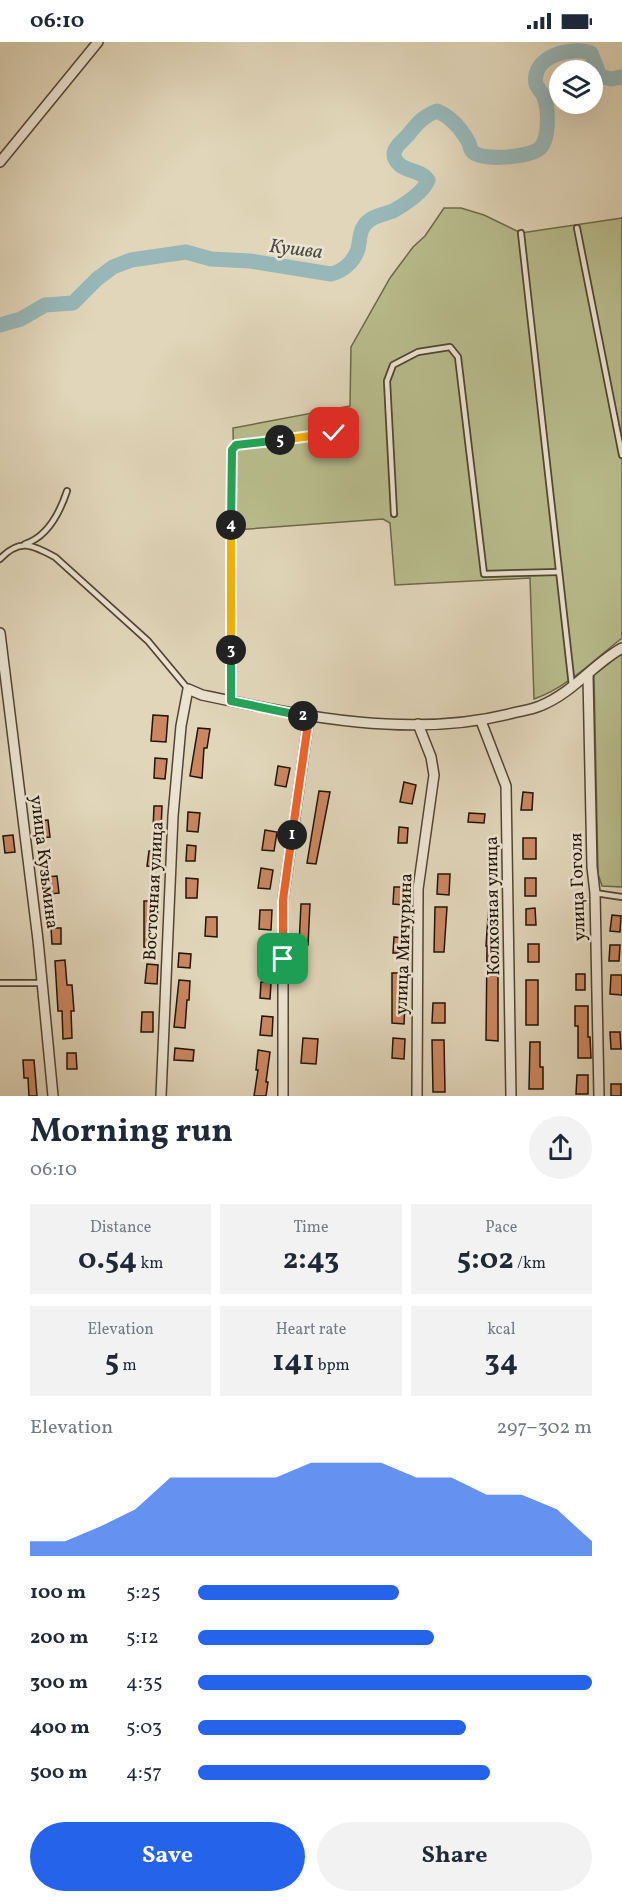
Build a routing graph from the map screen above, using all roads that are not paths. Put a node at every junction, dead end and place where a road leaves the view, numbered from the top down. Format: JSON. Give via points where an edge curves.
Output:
{"nodes":[{"id":1,"x":98,"y":42,"type":"edge"},
{"id":2,"x":0,"y":162,"type":"edge"},
{"id":3,"x":577,"y":228,"type":"dead end"},
{"id":4,"x":521,"y":233,"type":"dead end"},
{"id":5,"x":334,"y":433,"type":"dead end"},
{"id":6,"x":622,"y":455,"type":"edge"},
{"id":7,"x":67,"y":491,"type":"dead end"},
{"id":8,"x":394,"y":514,"type":"dead end"},
{"id":9,"x":25,"y":544,"type":"junction"},
{"id":10,"x":0,"y":559,"type":"edge"},
{"id":11,"x":559,"y":572,"type":"junction"},
{"id":12,"x":0,"y":633,"type":"edge"},
{"id":13,"x":622,"y":648,"type":"edge"},
{"id":14,"x":588,"y":676,"type":"junction"},
{"id":15,"x":572,"y":688,"type":"junction"},
{"id":16,"x":189,"y":689,"type":"junction"},
{"id":17,"x":231,"y":701,"type":"junction"},
{"id":18,"x":309,"y":717,"type":"junction"},
{"id":19,"x":481,"y":721,"type":"junction"},
{"id":20,"x":418,"y":724,"type":"junction"},
{"id":21,"x":595,"y":893,"type":"junction"},
{"id":22,"x":622,"y":897,"type":"edge"},
{"id":23,"x":41,"y":983,"type":"junction"},
{"id":24,"x":0,"y":984,"type":"edge"},
{"id":25,"x":53,"y":1096,"type":"edge"},
{"id":26,"x":161,"y":1096,"type":"edge"},
{"id":27,"x":283,"y":1096,"type":"edge"},
{"id":28,"x":417,"y":1096,"type":"edge"},
{"id":29,"x":511,"y":1096,"type":"edge"},
{"id":30,"x":599,"y":1096,"type":"edge"}],
"edges":[{"from":1,"to":2,"type":"street"},
{"from":3,"to":6,"type":"lane"},
{"from":4,"to":11,"type":"lane"},
{"from":5,"to":17,"type":"lane","via":[[236,445],[232,450]]},
{"from":7,"to":9,"type":"lane","via":[[61,509],[45,531]]},
{"from":8,"to":11,"type":"lane","via":[[387,381],[393,365],[418,352],[450,347],[458,357],[484,574]]},
{"from":9,"to":10,"type":"lane","via":[[9,549]]},
{"from":9,"to":16,"type":"lane","via":[[55,557],[148,641]]},
{"from":11,"to":15,"type":"lane"},
{"from":12,"to":23,"type":"street","name":"улица Кузьмина"},
{"from":13,"to":14,"type":"street"},
{"from":14,"to":15,"type":"street"},
{"from":14,"to":21,"type":"street","name":"улица Гоголя"},
{"from":15,"to":19,"type":"street","via":[[541,706]]},
{"from":16,"to":17,"type":"street"},
{"from":16,"to":26,"type":"street","name":"Восточная улица","via":[[181,726],[173,816]]},
{"from":17,"to":18,"type":"street"},
{"from":18,"to":20,"type":"street"},
{"from":18,"to":27,"type":"street","via":[[283,900]]},
{"from":19,"to":20,"type":"street"},
{"from":19,"to":29,"type":"street","name":"Колхозная улица","via":[[506,786]]},
{"from":20,"to":28,"type":"street","name":"улица Мичурина","via":[[434,775],[418,889]]},
{"from":21,"to":22,"type":"lane"},
{"from":21,"to":30,"type":"street","name":"улица Гоголя"},
{"from":23,"to":24,"type":"lane"},
{"from":23,"to":25,"type":"street","name":"улица Кузьмина"}]}
